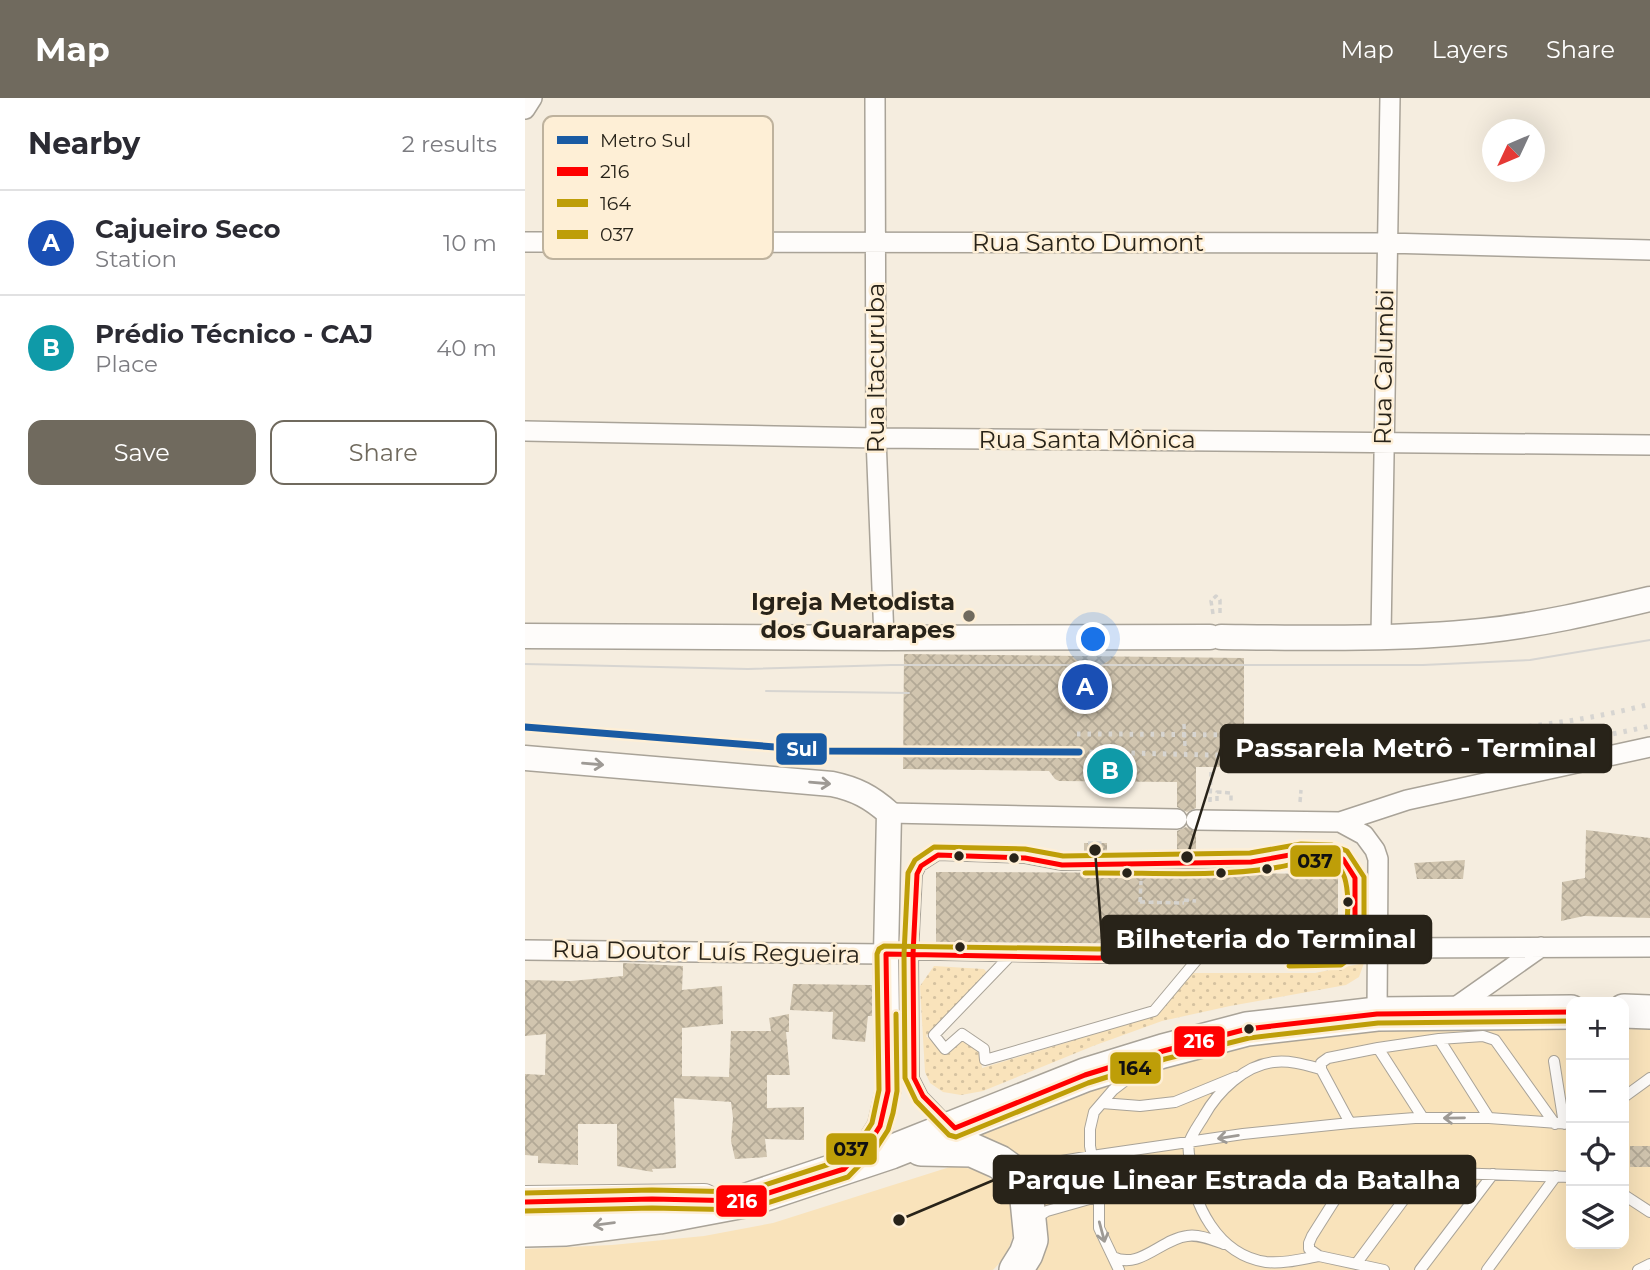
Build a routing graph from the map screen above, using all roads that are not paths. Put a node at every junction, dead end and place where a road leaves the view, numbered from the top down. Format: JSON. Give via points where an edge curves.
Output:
{"nodes":[{"id":1,"x":532,"y":98,"type":"edge"},
{"id":2,"x":875,"y":98,"type":"edge"},
{"id":3,"x":1390,"y":98,"type":"edge"},
{"id":4,"x":525,"y":109,"type":"edge"},
{"id":5,"x":525,"y":242,"type":"edge"},
{"id":6,"x":543,"y":242,"type":"edge"},
{"id":7,"x":773,"y":243,"type":"edge"},
{"id":8,"x":875,"y":243,"type":"junction"},
{"id":9,"x":1386,"y":243,"type":"junction"},
{"id":10,"x":1650,"y":250,"type":"edge"},
{"id":11,"x":525,"y":431,"type":"edge"},
{"id":12,"x":876,"y":438,"type":"junction"},
{"id":13,"x":1383,"y":442,"type":"junction"},
{"id":14,"x":1650,"y":445,"type":"edge"},
{"id":15,"x":1650,"y":599,"type":"edge"},
{"id":16,"x":525,"y":636,"type":"edge"},
{"id":17,"x":1381,"y":636,"type":"junction"},
{"id":18,"x":884,"y":638,"type":"junction"},
{"id":19,"x":1650,"y":747,"type":"edge"},
{"id":20,"x":525,"y":758,"type":"edge"},
{"id":21,"x":889,"y":813,"type":"junction"},
{"id":22,"x":1340,"y":822,"type":"junction"},
{"id":23,"x":1541,"y":947,"type":"junction"},
{"id":24,"x":1650,"y":947,"type":"edge"},
{"id":25,"x":525,"y":950,"type":"edge"},
{"id":26,"x":1378,"y":952,"type":"junction"},
{"id":27,"x":887,"y":954,"type":"junction"},
{"id":28,"x":913,"y":954,"type":"junction"},
{"id":29,"x":1339,"y":956,"type":"junction"},
{"id":30,"x":1009,"y":957,"type":"junction"},
{"id":31,"x":1201,"y":957,"type":"junction"},
{"id":32,"x":1629,"y":1012,"type":"edge"},
{"id":33,"x":1650,"y":1012,"type":"edge"},
{"id":34,"x":1566,"y":1013,"type":"edge"},
{"id":35,"x":1377,"y":1014,"type":"junction"},
{"id":36,"x":1442,"y":1026,"type":"junction"},
{"id":37,"x":1378,"y":1048,"type":"junction"},
{"id":38,"x":1163,"y":1051,"type":"junction"},
{"id":39,"x":1554,"y":1061,"type":"dead end"},
{"id":40,"x":1321,"y":1069,"type":"junction"},
{"id":41,"x":1243,"y":1075,"type":"junction"},
{"id":42,"x":1650,"y":1078,"type":"edge"},
{"id":43,"x":1629,"y":1093,"type":"edge"},
{"id":44,"x":1102,"y":1102,"type":"junction"},
{"id":45,"x":1423,"y":1118,"type":"junction"},
{"id":46,"x":1489,"y":1118,"type":"junction"},
{"id":47,"x":1350,"y":1123,"type":"junction"},
{"id":48,"x":1563,"y":1124,"type":"edge"},
{"id":49,"x":955,"y":1128,"type":"junction"},
{"id":50,"x":1189,"y":1143,"type":"junction"},
{"id":51,"x":891,"y":1152,"type":"junction"},
{"id":52,"x":1092,"y":1156,"type":"junction"},
{"id":53,"x":1355,"y":1168,"type":"junction"},
{"id":54,"x":844,"y":1169,"type":"junction"},
{"id":55,"x":1008,"y":1169,"type":"junction"},
{"id":56,"x":1425,"y":1171,"type":"junction"},
{"id":57,"x":1493,"y":1174,"type":"junction"},
{"id":58,"x":1556,"y":1176,"type":"junction"},
{"id":59,"x":1566,"y":1177,"type":"edge"},
{"id":60,"x":1190,"y":1180,"type":"junction"},
{"id":61,"x":1099,"y":1195,"type":"junction"},
{"id":62,"x":1629,"y":1198,"type":"edge"},
{"id":63,"x":744,"y":1201,"type":"junction"},
{"id":64,"x":525,"y":1202,"type":"edge"},
{"id":65,"x":1650,"y":1212,"type":"edge"},
{"id":66,"x":1030,"y":1222,"type":"junction"},
{"id":67,"x":525,"y":1230,"type":"edge"},
{"id":68,"x":1234,"y":1248,"type":"junction"},
{"id":69,"x":1111,"y":1256,"type":"junction"},
{"id":70,"x":1319,"y":1256,"type":"junction"},
{"id":71,"x":1356,"y":1264,"type":"junction"},
{"id":72,"x":1650,"y":1264,"type":"edge"},
{"id":73,"x":1016,"y":1270,"type":"edge"},
{"id":74,"x":1119,"y":1270,"type":"edge"},
{"id":75,"x":1384,"y":1270,"type":"edge"},
{"id":76,"x":1420,"y":1270,"type":"edge"},
{"id":77,"x":1487,"y":1270,"type":"edge"},
{"id":78,"x":1638,"y":1270,"type":"edge"}],
"edges":[{"from":1,"to":4,"type":"street"},
{"from":2,"to":8,"type":"street","name":"Rua Itacuruba"},
{"from":3,"to":9,"type":"street","name":"Rua Calumbi"},
{"from":5,"to":6,"type":"street","name":"Rua Santo Dumont"},
{"from":7,"to":8,"type":"street","name":"Rua Santo Dumont"},
{"from":8,"to":9,"type":"street","name":"Rua Santo Dumont"},
{"from":8,"to":12,"type":"street","name":"Rua Itacuruba"},
{"from":9,"to":10,"type":"street","name":"Rua Santo Dumont"},
{"from":9,"to":13,"type":"street","name":"Rua Calumbi"},
{"from":11,"to":12,"type":"street","name":"Rua Santa Mônica"},
{"from":12,"to":13,"type":"street","name":"Rua Santa Mônica"},
{"from":12,"to":18,"type":"street","name":"Rua Itacuruba"},
{"from":13,"to":14,"type":"street","name":"Rua Santa Mônica"},
{"from":13,"to":17,"type":"street","name":"Rua Calumbi"},
{"from":15,"to":17,"type":"street","via":[[1570,618],[1482,631]]},
{"from":16,"to":18,"type":"street"},
{"from":17,"to":18,"type":"street","via":[[1216,625]]},
{"from":19,"to":22,"type":"street","via":[[1407,800]]},
{"from":20,"to":21,"type":"street","one_way":true,"via":[[832,784],[853,788]]},
{"from":21,"to":22,"type":"street"},
{"from":21,"to":27,"type":"street"},
{"from":22,"to":26,"type":"street","via":[[1363,835],[1378,859]]},
{"from":23,"to":24,"type":"street"},
{"from":23,"to":26,"type":"street"},
{"from":23,"to":36,"type":"street"},
{"from":25,"to":27,"type":"street","name":"Rua Doutor Luís Regueira"},
{"from":26,"to":29,"type":"lane"},
{"from":26,"to":35,"type":"street"},
{"from":27,"to":28,"type":"lane"},
{"from":27,"to":54,"type":"street","via":[[885,1110],[870,1142]]},
{"from":28,"to":29,"type":"lane","via":[[917,874],[939,855],[1062,864],[1251,862],[1316,853],[1343,859],[1355,878],[1355,936]]},
{"from":28,"to":30,"type":"lane"},
{"from":28,"to":49,"type":"lane","via":[[914,1077],[923,1096]]},
{"from":29,"to":31,"type":"lane"},
{"from":30,"to":31,"type":"lane"},
{"from":30,"to":31,"type":"lane","via":[[934,1035],[945,1049],[962,1034],[984,1049],[985,1060],[1153,1011]]},
{"from":32,"to":33,"type":"highway"},
{"from":34,"to":36,"type":"highway"},
{"from":35,"to":36,"type":"highway"},
{"from":35,"to":38,"type":"highway","via":[[1247,1029]]},
{"from":36,"to":37,"type":"lane"},
{"from":36,"to":46,"type":"lane"},
{"from":36,"to":48,"type":"lane","via":[[1495,1040]]},
{"from":37,"to":40,"type":"lane","via":[[1328,1058]]},
{"from":37,"to":45,"type":"lane"},
{"from":38,"to":44,"type":"lane"},
{"from":38,"to":49,"type":"highway","via":[[1084,1075]]},
{"from":39,"to":48,"type":"lane"},
{"from":40,"to":41,"type":"lane","via":[[1273,1062]]},
{"from":40,"to":47,"type":"lane"},
{"from":41,"to":44,"type":"lane","via":[[1175,1102],[1140,1106]]},
{"from":41,"to":50,"type":"lane","via":[[1214,1101]]},
{"from":42,"to":43,"type":"lane"},
{"from":44,"to":52,"type":"lane","via":[[1090,1129]]},
{"from":46,"to":45,"type":"lane","one_way":true},
{"from":45,"to":47,"type":"lane"},
{"from":46,"to":48,"type":"lane"},
{"from":47,"to":50,"type":"lane","one_way":true},
{"from":49,"to":51,"type":"highway"},
{"from":49,"to":55,"type":"lane"},
{"from":50,"to":52,"type":"lane"},
{"from":50,"to":60,"type":"lane"},
{"from":51,"to":54,"type":"highway"},
{"from":51,"to":55,"type":"highway","via":[[972,1150]]},
{"from":52,"to":55,"type":"lane"},
{"from":52,"to":61,"type":"lane"},
{"from":53,"to":56,"type":"lane"},
{"from":53,"to":60,"type":"lane"},
{"from":53,"to":70,"type":"lane","via":[[1308,1243]]},
{"from":54,"to":63,"type":"highway"},
{"from":55,"to":66,"type":"highway","via":[[1027,1200]]},
{"from":56,"to":57,"type":"lane"},
{"from":56,"to":71,"type":"lane"},
{"from":57,"to":58,"type":"lane"},
{"from":57,"to":76,"type":"lane"},
{"from":58,"to":59,"type":"lane"},
{"from":58,"to":77,"type":"lane"},
{"from":60,"to":61,"type":"lane"},
{"from":60,"to":68,"type":"lane","via":[[1211,1227]]},
{"from":61,"to":66,"type":"lane","via":[[1047,1211]]},
{"from":61,"to":69,"type":"lane","one_way":true,"via":[[1099,1228]]},
{"from":62,"to":65,"type":"lane"},
{"from":63,"to":64,"type":"main road"},
{"from":63,"to":67,"type":"highway","one_way":true,"via":[[659,1217]]},
{"from":66,"to":73,"type":"highway","via":[[1031,1240]]},
{"from":68,"to":69,"type":"lane","via":[[1184,1236],[1142,1260],[1120,1262]]},
{"from":68,"to":70,"type":"lane","via":[[1264,1262]]},
{"from":69,"to":74,"type":"lane"},
{"from":70,"to":71,"type":"lane"},
{"from":71,"to":75,"type":"lane"},
{"from":72,"to":78,"type":"lane"}]}
